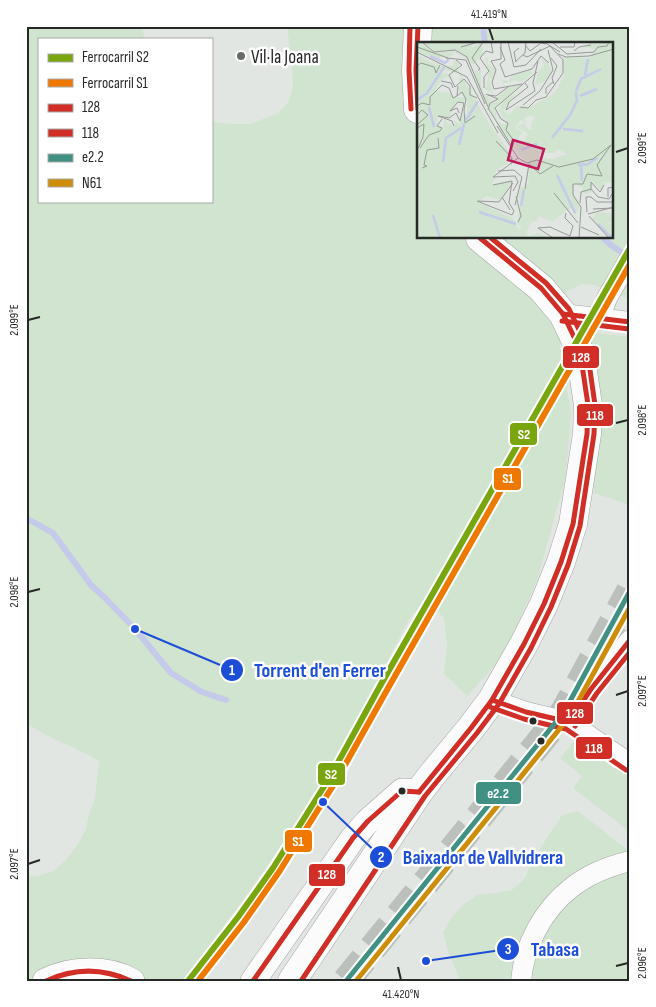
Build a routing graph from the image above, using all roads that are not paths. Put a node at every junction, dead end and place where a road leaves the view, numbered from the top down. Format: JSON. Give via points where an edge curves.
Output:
{"nodes":[{"id":1,"x":418,"y":26,"type":"edge"},
{"id":2,"x":417,"y":42,"type":"edge"},
{"id":3,"x":417,"y":48,"type":"edge"},
{"id":4,"x":417,"y":90,"type":"edge"},
{"id":5,"x":481,"y":239,"type":"edge"},
{"id":6,"x":630,"y":258,"type":"edge"},
{"id":7,"x":563,"y":314,"type":"junction"},
{"id":8,"x":600,"y":317,"type":"junction"},
{"id":9,"x":630,"y":322,"type":"edge"},
{"id":10,"x":630,"y":640,"type":"edge"},
{"id":11,"x":492,"y":700,"type":"junction"},
{"id":12,"x":569,"y":722,"type":"junction"},
{"id":13,"x":630,"y":764,"type":"edge"},
{"id":14,"x":419,"y":792,"type":"junction"},
{"id":15,"x":630,"y":861,"type":"edge"},
{"id":16,"x":45,"y":981,"type":"edge"},
{"id":17,"x":132,"y":981,"type":"edge"},
{"id":18,"x":253,"y":981,"type":"edge"},
{"id":19,"x":292,"y":981,"type":"edge"},
{"id":20,"x":521,"y":981,"type":"edge"}],
"edges":[{"from":1,"to":2,"type":"main road"},
{"from":3,"to":4,"type":"main road"},
{"from":5,"to":7,"type":"main road","via":[[541,288]]},
{"from":6,"to":8,"type":"street"},
{"from":7,"to":8,"type":"street"},
{"from":7,"to":11,"type":"main road","via":[[581,358],[588,405],[587,434],[573,524],[544,604]]},
{"from":8,"to":9,"type":"street"},
{"from":10,"to":12,"type":"street"},
{"from":11,"to":12,"type":"street"},
{"from":11,"to":14,"type":"main road"},
{"from":12,"to":13,"type":"street"},
{"from":14,"to":18,"type":"street","via":[[402,791],[353,838]]},
{"from":14,"to":19,"type":"main road"},
{"from":15,"to":20,"type":"street","via":[[591,876],[552,905],[529,947]]},
{"from":16,"to":17,"type":"street","via":[[90,971]]}]}
